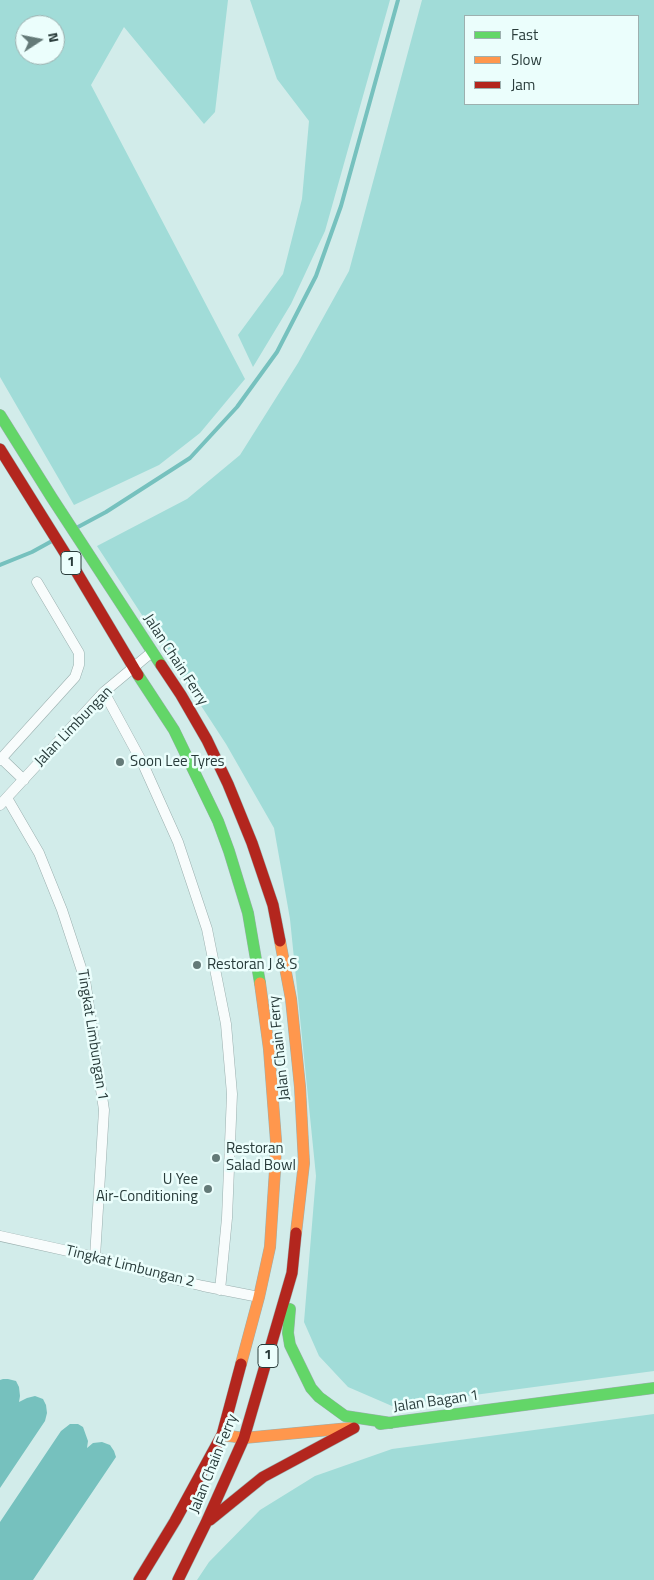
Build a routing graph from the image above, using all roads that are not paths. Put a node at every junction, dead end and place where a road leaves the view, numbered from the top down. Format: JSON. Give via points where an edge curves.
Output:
{"nodes":[{"id":1,"x":0,"y":415,"type":"edge"},
{"id":2,"x":0,"y":449,"type":"edge"},
{"id":3,"x":37,"y":582,"type":"dead end"},
{"id":4,"x":152,"y":652,"type":"junction"},
{"id":5,"x":133,"y":668,"type":"junction"},
{"id":6,"x":104,"y":692,"type":"junction"},
{"id":7,"x":1,"y":759,"type":"edge"},
{"id":8,"x":24,"y":780,"type":"junction"},
{"id":9,"x":3,"y":802,"type":"edge"},
{"id":10,"x":0,"y":1236,"type":"edge"},
{"id":11,"x":95,"y":1257,"type":"junction"},
{"id":12,"x":292,"y":1273,"type":"junction"},
{"id":13,"x":220,"y":1290,"type":"junction"},
{"id":14,"x":260,"y":1297,"type":"junction"},
{"id":15,"x":654,"y":1388,"type":"edge"},
{"id":16,"x":391,"y":1423,"type":"junction"},
{"id":17,"x":354,"y":1428,"type":"junction"},
{"id":18,"x":222,"y":1435,"type":"junction"},
{"id":19,"x":244,"y":1438,"type":"junction"},
{"id":20,"x":206,"y":1523,"type":"junction"},
{"id":21,"x":138,"y":1580,"type":"edge"},
{"id":22,"x":178,"y":1580,"type":"edge"}],
"edges":[{"from":1,"to":4,"type":"main road","name":"Jalan Chain Ferry","number":"1"},
{"from":2,"to":5,"type":"main road","name":"Jalan Chain Ferry","number":"1"},
{"from":3,"to":7,"type":"street","name":"Jalan Limbungan","via":[[79,653],[79,665],[75,677]]},
{"from":4,"to":5,"type":"street","name":"Jalan Limbungan"},
{"from":4,"to":12,"type":"main road","name":"Jalan Chain Ferry","number":"1","via":[[207,740],[228,784],[273,906],[291,999],[304,1163]]},
{"from":5,"to":6,"type":"street","name":"Jalan Limbungan"},
{"from":5,"to":14,"type":"main road","name":"Jalan Chain Ferry","number":"1","via":[[174,730],[218,820],[251,932],[269,1049],[276,1141],[272,1230]]},
{"from":6,"to":8,"type":"street","name":"Jalan Limbungan"},
{"from":6,"to":13,"type":"street","via":[[143,764],[178,842],[207,930],[226,1024],[232,1094],[227,1218]]},
{"from":7,"to":8,"type":"street"},
{"from":8,"to":9,"type":"street","name":"Jalan Limbungan"},
{"from":9,"to":11,"type":"street","name":"Tingkat Limbungan 1","via":[[39,853],[85,980],[104,1110]]},
{"from":10,"to":11,"type":"street","name":"Tingkat Limbungan 2"},
{"from":11,"to":13,"type":"street","name":"Tingkat Limbungan 2"},
{"from":12,"to":16,"type":"main road","via":[[288,1333],[295,1357],[311,1388],[345,1416]]},
{"from":12,"to":19,"type":"main road","name":"Jalan Chain Ferry","number":"1"},
{"from":13,"to":14,"type":"street","name":"Tingkat Limbungan 2"},
{"from":14,"to":18,"type":"main road","name":"Jalan Chain Ferry","number":"1"},
{"from":15,"to":16,"type":"main road","name":"Jalan Bagan 1"},
{"from":16,"to":17,"type":"main road","name":"Jalan Bagan 1"},
{"from":17,"to":19,"type":"main road","name":"Jalan Bagan 1"},
{"from":17,"to":20,"type":"main road","via":[[278,1467]]},
{"from":18,"to":19,"type":"main road","name":"Jalan Bagan 1"},
{"from":18,"to":21,"type":"main road","name":"Jalan Chain Ferry","number":"1","via":[[175,1522]]},
{"from":19,"to":20,"type":"main road","name":"Jalan Chain Ferry","number":"1"},
{"from":20,"to":22,"type":"main road","name":"Jalan Chain Ferry","number":"1"}]}
